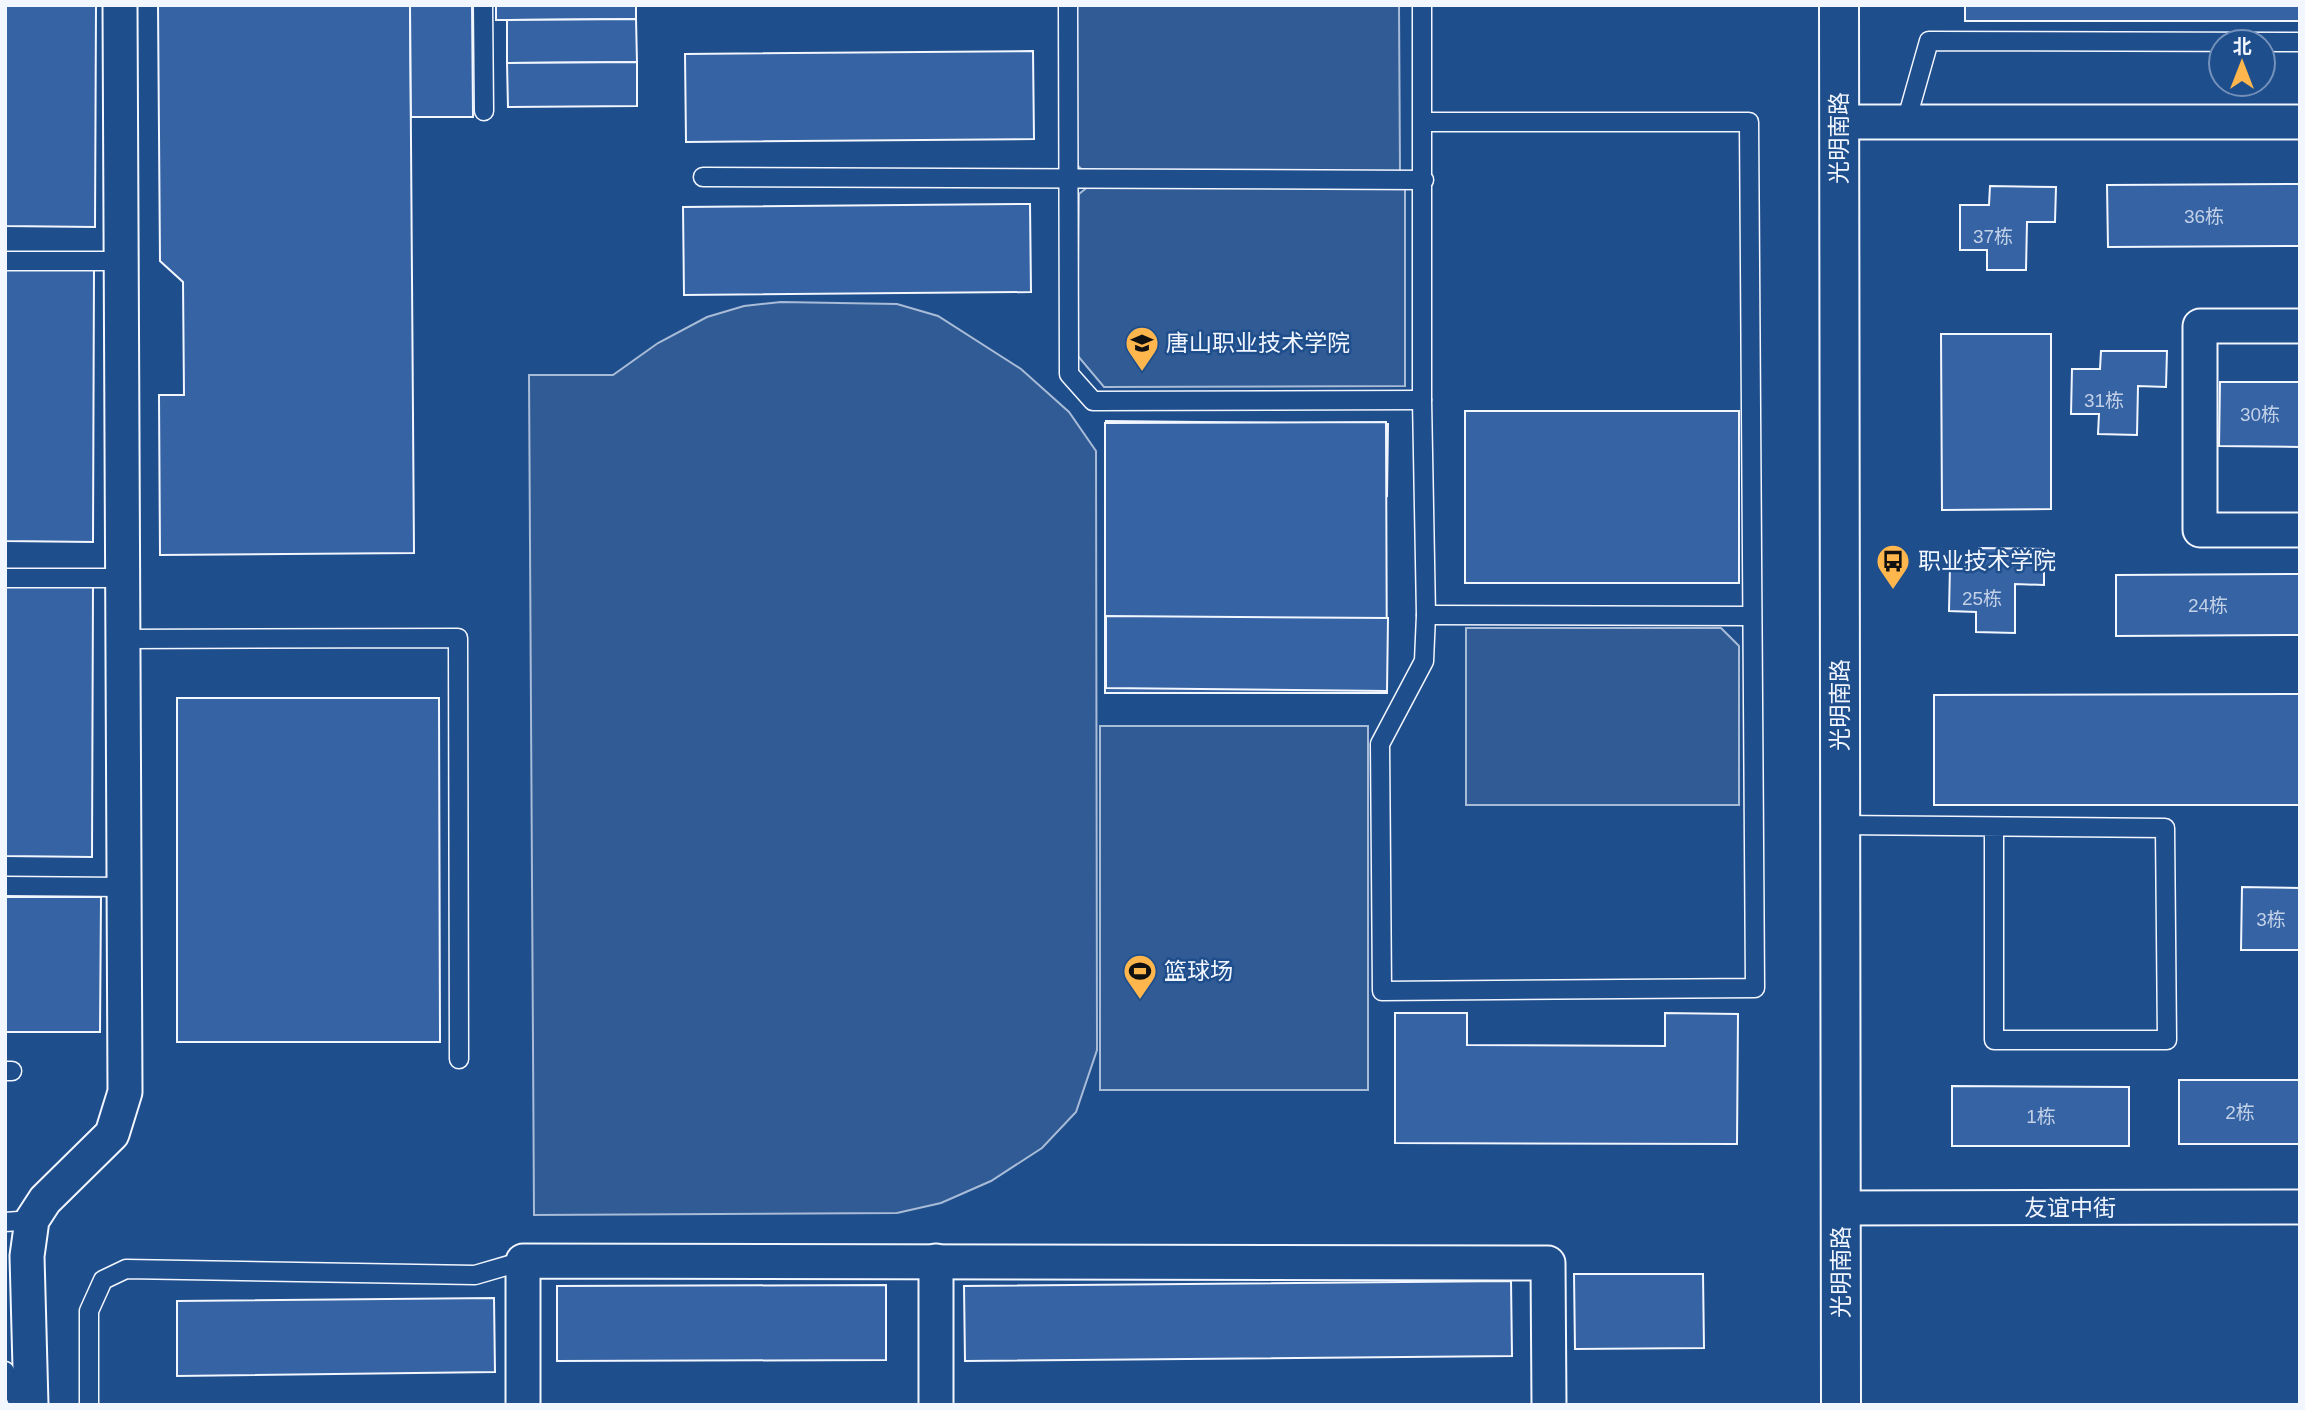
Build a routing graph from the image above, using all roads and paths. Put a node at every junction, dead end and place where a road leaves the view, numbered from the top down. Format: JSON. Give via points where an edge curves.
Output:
{"nodes":[{"id":1,"x":120,"y":5,"type":"edge"},
{"id":2,"x":483,"y":5,"type":"edge"},
{"id":3,"x":1068,"y":5,"type":"edge"},
{"id":4,"x":1422,"y":5,"type":"edge"},
{"id":5,"x":1839,"y":5,"type":"edge"},
{"id":6,"x":2300,"y":42,"type":"edge"},
{"id":7,"x":484,"y":111,"type":"dead end"},
{"id":8,"x":1424,"y":122,"type":"junction"},
{"id":9,"x":1839,"y":122,"type":"junction"},
{"id":10,"x":1906,"y":122,"type":"junction"},
{"id":11,"x":2300,"y":122,"type":"edge"},
{"id":12,"x":703,"y":177,"type":"dead end"},
{"id":13,"x":1070,"y":180,"type":"junction"},
{"id":14,"x":1424,"y":180,"type":"junction"},
{"id":15,"x":5,"y":261,"type":"edge"},
{"id":16,"x":121,"y":261,"type":"junction"},
{"id":17,"x":2300,"y":326,"type":"edge"},
{"id":18,"x":1422,"y":400,"type":"junction"},
{"id":19,"x":2300,"y":530,"type":"edge"},
{"id":20,"x":5,"y":578,"type":"edge"},
{"id":21,"x":123,"y":578,"type":"junction"},
{"id":22,"x":1426,"y":615,"type":"junction"},
{"id":23,"x":1751,"y":616,"type":"junction"},
{"id":24,"x":123,"y":639,"type":"junction"},
{"id":25,"x":1840,"y":825,"type":"junction"},
{"id":26,"x":1994,"y":827,"type":"junction"},
{"id":27,"x":5,"y":886,"type":"edge"},
{"id":28,"x":124,"y":887,"type":"junction"},
{"id":29,"x":459,"y":1059,"type":"dead end"},
{"id":30,"x":2300,"y":1207,"type":"edge"},
{"id":31,"x":1841,"y":1208,"type":"junction"},
{"id":32,"x":19,"y":1221,"type":"edge"},
{"id":33,"x":523,"y":1261,"type":"junction"},
{"id":34,"x":936,"y":1261,"type":"junction"},
{"id":35,"x":5,"y":1371,"type":"edge"},
{"id":36,"x":19,"y":1405,"type":"edge"},
{"id":37,"x":32,"y":1405,"type":"edge"},
{"id":38,"x":89,"y":1405,"type":"edge"},
{"id":39,"x":523,"y":1405,"type":"edge"},
{"id":40,"x":936,"y":1405,"type":"edge"},
{"id":41,"x":1549,"y":1405,"type":"edge"},
{"id":42,"x":1841,"y":1405,"type":"edge"}],
"edges":[{"from":1,"to":16,"type":"street"},
{"from":2,"to":7,"type":"lane"},
{"from":3,"to":13,"type":"lane"},
{"from":4,"to":8,"type":"lane"},
{"from":5,"to":9,"type":"main road","name":"光明南路"},
{"from":6,"to":10,"type":"lane","via":[[1929,41]]},
{"from":8,"to":14,"type":"lane"},
{"from":8,"to":23,"type":"lane","via":[[1749,122]]},
{"from":9,"to":10,"type":"street"},
{"from":9,"to":25,"type":"main road","name":"光明南路"},
{"from":10,"to":11,"type":"street"},
{"from":12,"to":13,"type":"lane"},
{"from":13,"to":14,"type":"lane"},
{"from":13,"to":18,"type":"lane","via":[[1069,374],[1093,401]]},
{"from":14,"to":18,"type":"lane"},
{"from":15,"to":16,"type":"lane"},
{"from":16,"to":21,"type":"street"},
{"from":17,"to":19,"type":"street","via":[[2200,326],[2200,530]]},
{"from":18,"to":22,"type":"lane"},
{"from":20,"to":21,"type":"lane"},
{"from":21,"to":24,"type":"street"},
{"from":22,"to":23,"type":"lane"},
{"from":22,"to":23,"type":"lane","via":[[1424,661],[1380,744],[1382,991],[1755,988]]},
{"from":24,"to":28,"type":"street"},
{"from":24,"to":29,"type":"lane","via":[[458,638]]},
{"from":25,"to":26,"type":"lane"},
{"from":25,"to":31,"type":"main road","name":"光明南路"},
{"from":26,"to":26,"type":"lane","via":[[2165,828],[2167,1040],[1994,1040]]},
{"from":27,"to":28,"type":"lane"},
{"from":28,"to":32,"type":"street","via":[[125,1092],[111,1134]]},
{"from":30,"to":31,"type":"street","name":"友谊中街"},
{"from":31,"to":42,"type":"main road","name":"光明南路"},
{"from":32,"to":37,"type":"street","via":[[27,1256]]},
{"from":33,"to":34,"type":"street"},
{"from":33,"to":38,"type":"lane","via":[[475,1275],[126,1269],[103,1280],[89,1311]]},
{"from":33,"to":39,"type":"street"},
{"from":34,"to":40,"type":"street"},
{"from":34,"to":41,"type":"street","via":[[1548,1263]]},
{"from":35,"to":36,"type":"lane"}]}
